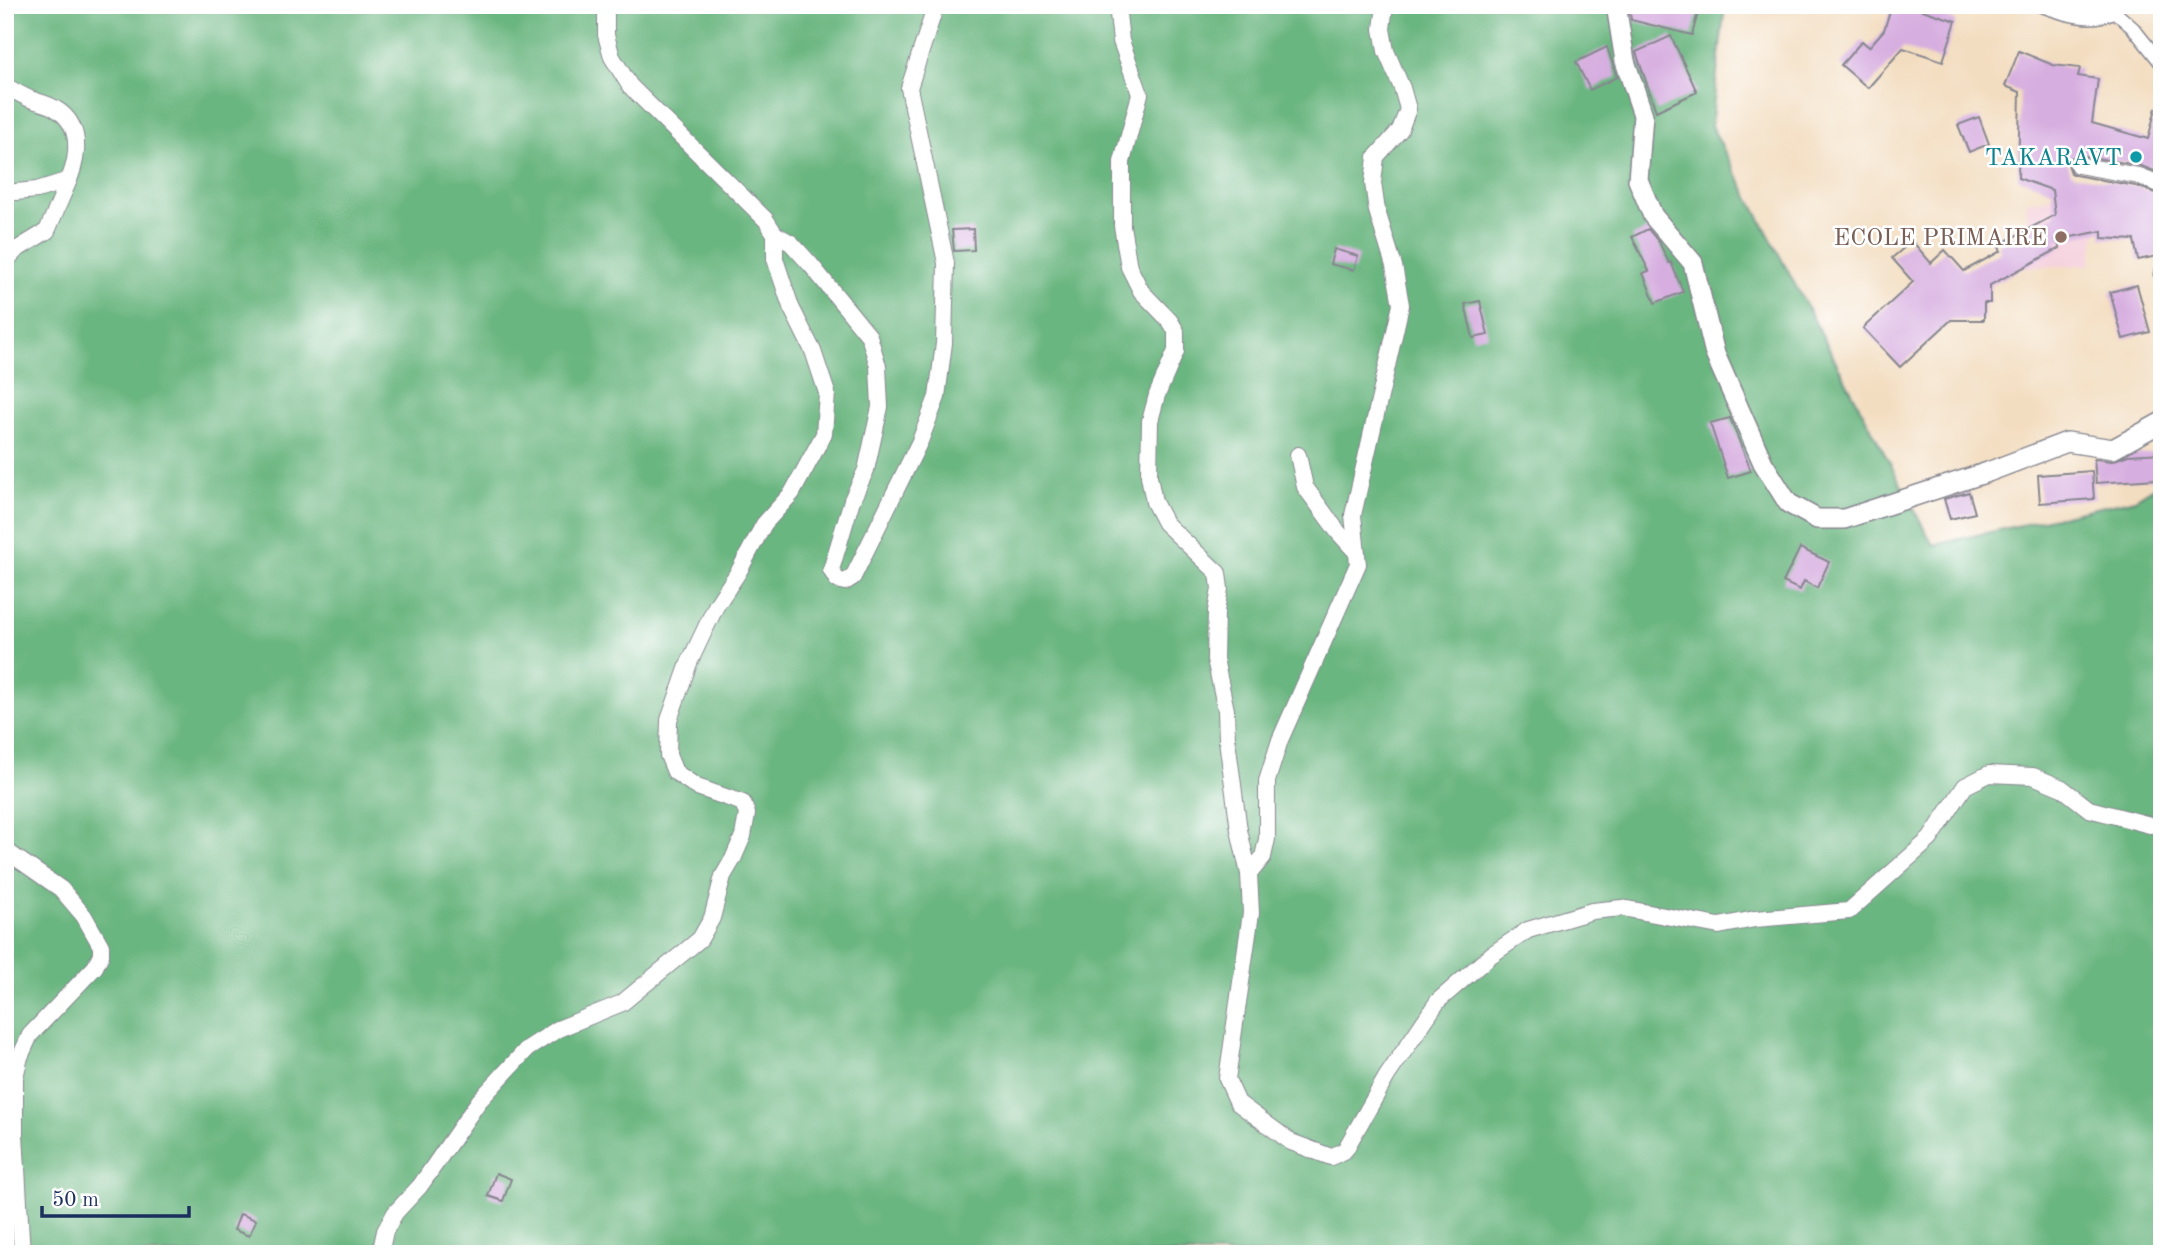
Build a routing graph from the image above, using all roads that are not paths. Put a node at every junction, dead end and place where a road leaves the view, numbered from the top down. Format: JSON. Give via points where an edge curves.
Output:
{"nodes":[{"id":1,"x":606,"y":5,"type":"edge"},
{"id":2,"x":936,"y":5,"type":"edge"},
{"id":3,"x":1117,"y":5,"type":"edge"},
{"id":4,"x":1385,"y":5,"type":"edge"},
{"id":5,"x":1616,"y":5,"type":"edge"},
{"id":6,"x":2039,"y":5,"type":"edge"},
{"id":7,"x":2111,"y":8,"type":"edge"},
{"id":8,"x":2162,"y":64,"type":"edge"},
{"id":9,"x":5,"y":86,"type":"edge"},
{"id":10,"x":2078,"y":165,"type":"dead end"},
{"id":11,"x":69,"y":180,"type":"junction"},
{"id":12,"x":2162,"y":185,"type":"edge"},
{"id":13,"x":5,"y":193,"type":"edge"},
{"id":14,"x":775,"y":234,"type":"junction"},
{"id":15,"x":5,"y":262,"type":"edge"},
{"id":16,"x":2162,"y":422,"type":"edge"},
{"id":17,"x":1298,"y":455,"type":"dead end"},
{"id":18,"x":1357,"y":553,"type":"junction"},
{"id":19,"x":2150,"y":825,"type":"dead end"},
{"id":20,"x":5,"y":850,"type":"edge"},
{"id":21,"x":1250,"y":874,"type":"junction"},
{"id":22,"x":22,"y":1254,"type":"edge"},
{"id":23,"x":380,"y":1254,"type":"edge"}],
"edges":[{"from":1,"to":14,"type":"street","via":[[612,57],[630,86]]},
{"from":2,"to":14,"type":"street","via":[[909,88],[946,263],[937,397],[881,521],[853,577],[845,582],[837,580],[831,570],[869,457],[880,407],[878,366],[869,336],[791,243]]},
{"from":3,"to":21,"type":"street","via":[[1121,41],[1140,93],[1122,162],[1122,226],[1129,267],[1141,291],[1176,331],[1176,351],[1150,421],[1149,476],[1154,502],[1166,523],[1218,573],[1215,659],[1226,710],[1239,831]]},
{"from":4,"to":18,"type":"street","via":[[1382,29],[1386,51],[1408,109],[1400,130],[1376,157],[1374,183],[1401,304],[1353,515]]},
{"from":5,"to":16,"type":"street","via":[[1625,61],[1643,115],[1638,180],[1653,216],[1693,263],[1715,354],[1763,463],[1788,503],[1817,519],[1844,519],[2067,442],[2113,449]]},
{"from":6,"to":7,"type":"street","via":[[2065,14],[2105,17]]},
{"from":7,"to":8,"type":"street"},
{"from":9,"to":11,"type":"street","via":[[55,108],[68,119],[76,139],[77,160]]},
{"from":10,"to":12,"type":"street"},
{"from":11,"to":13,"type":"street"},
{"from":11,"to":15,"type":"street","via":[[47,231]]},
{"from":14,"to":23,"type":"street","via":[[775,259],[827,393],[824,434],[792,493],[764,524],[716,606],[669,720],[668,755],[675,772],[697,787],[743,803],[747,814],[712,918],[700,939],[622,1003],[558,1028],[527,1049],[479,1101],[395,1213]]},
{"from":17,"to":18,"type":"street","via":[[1306,488]]},
{"from":18,"to":21,"type":"street","via":[[1358,564],[1280,740],[1267,781],[1267,839]]},
{"from":19,"to":21,"type":"street","via":[[2089,809],[2062,788],[2033,776],[1989,774],[1965,786],[1930,839],[1849,911],[1719,926],[1622,908],[1592,911],[1528,930],[1438,1001],[1387,1076],[1345,1150],[1331,1157],[1291,1142],[1238,1103],[1227,1079],[1251,913]]},
{"from":20,"to":22,"type":"street","via":[[61,889],[101,946],[95,967],[30,1035],[20,1057],[15,1077],[15,1134]]}]}
